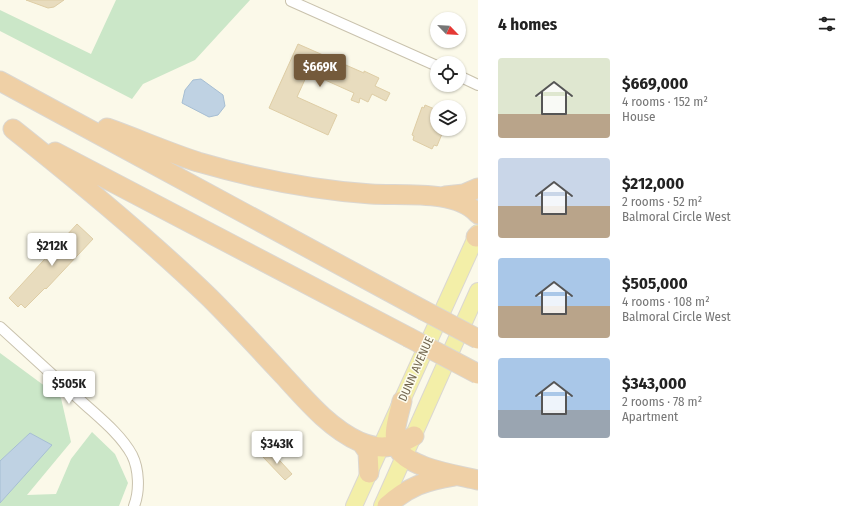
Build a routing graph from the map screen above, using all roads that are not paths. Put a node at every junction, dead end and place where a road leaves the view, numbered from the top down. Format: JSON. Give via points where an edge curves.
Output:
{"nodes":[{"id":1,"x":291,"y":1,"type":"edge"},
{"id":2,"x":430,"y":63,"type":"edge"},
{"id":3,"x":466,"y":79,"type":"edge"},
{"id":4,"x":0,"y":81,"type":"edge"},
{"id":5,"x":478,"y":85,"type":"edge"},
{"id":6,"x":35,"y":100,"type":"junction"},
{"id":7,"x":6,"y":126,"type":"edge"},
{"id":8,"x":478,"y":188,"type":"edge"},
{"id":9,"x":438,"y":197,"type":"junction"},
{"id":10,"x":478,"y":214,"type":"edge"},
{"id":11,"x":477,"y":235,"type":"edge"},
{"id":12,"x":478,"y":291,"type":"edge"},
{"id":13,"x":0,"y":326,"type":"edge"},
{"id":14,"x":478,"y":339,"type":"edge"},
{"id":15,"x":478,"y":374,"type":"edge"},
{"id":16,"x":402,"y":401,"type":"joint"},
{"id":17,"x":414,"y":436,"type":"joint"},
{"id":18,"x":361,"y":442,"type":"junction"},
{"id":19,"x":394,"y":450,"type":"junction"},
{"id":20,"x":369,"y":473,"type":"junction"},
{"id":21,"x":458,"y":475,"type":"junction"},
{"id":22,"x":478,"y":480,"type":"edge"},
{"id":23,"x":134,"y":506,"type":"edge"},
{"id":24,"x":354,"y":506,"type":"edge"},
{"id":25,"x":382,"y":506,"type":"edge"},
{"id":26,"x":387,"y":506,"type":"edge"}],
"edges":[{"from":1,"to":2,"type":"street"},
{"from":3,"to":5,"type":"street"},
{"from":4,"to":6,"type":"highway"},
{"from":6,"to":9,"type":"highway","via":[[198,162],[336,190]]},
{"from":6,"to":14,"type":"highway","bridge":true},
{"from":7,"to":15,"type":"highway","bridge":true},
{"from":7,"to":18,"type":"highway","via":[[82,184],[210,298],[318,412]]},
{"from":8,"to":9,"type":"highway","via":[[464,194]]},
{"from":9,"to":10,"type":"highway","via":[[468,205]]},
{"from":11,"to":16,"type":"main road","name":"DUNN AVENUE"},
{"from":12,"to":17,"type":"main road"},
{"from":13,"to":23,"type":"street","via":[[107,425],[126,446],[137,471],[138,487]]},
{"from":16,"to":19,"type":"highway"},
{"from":17,"to":19,"type":"highway"},
{"from":18,"to":19,"type":"highway"},
{"from":18,"to":20,"type":"highway","via":[[368,452]]},
{"from":19,"to":20,"type":"main road"},
{"from":19,"to":21,"type":"highway","via":[[414,462]]},
{"from":19,"to":25,"type":"main road"},
{"from":20,"to":24,"type":"main road"},
{"from":21,"to":22,"type":"highway"},
{"from":21,"to":26,"type":"highway","via":[[415,485]]}]}
